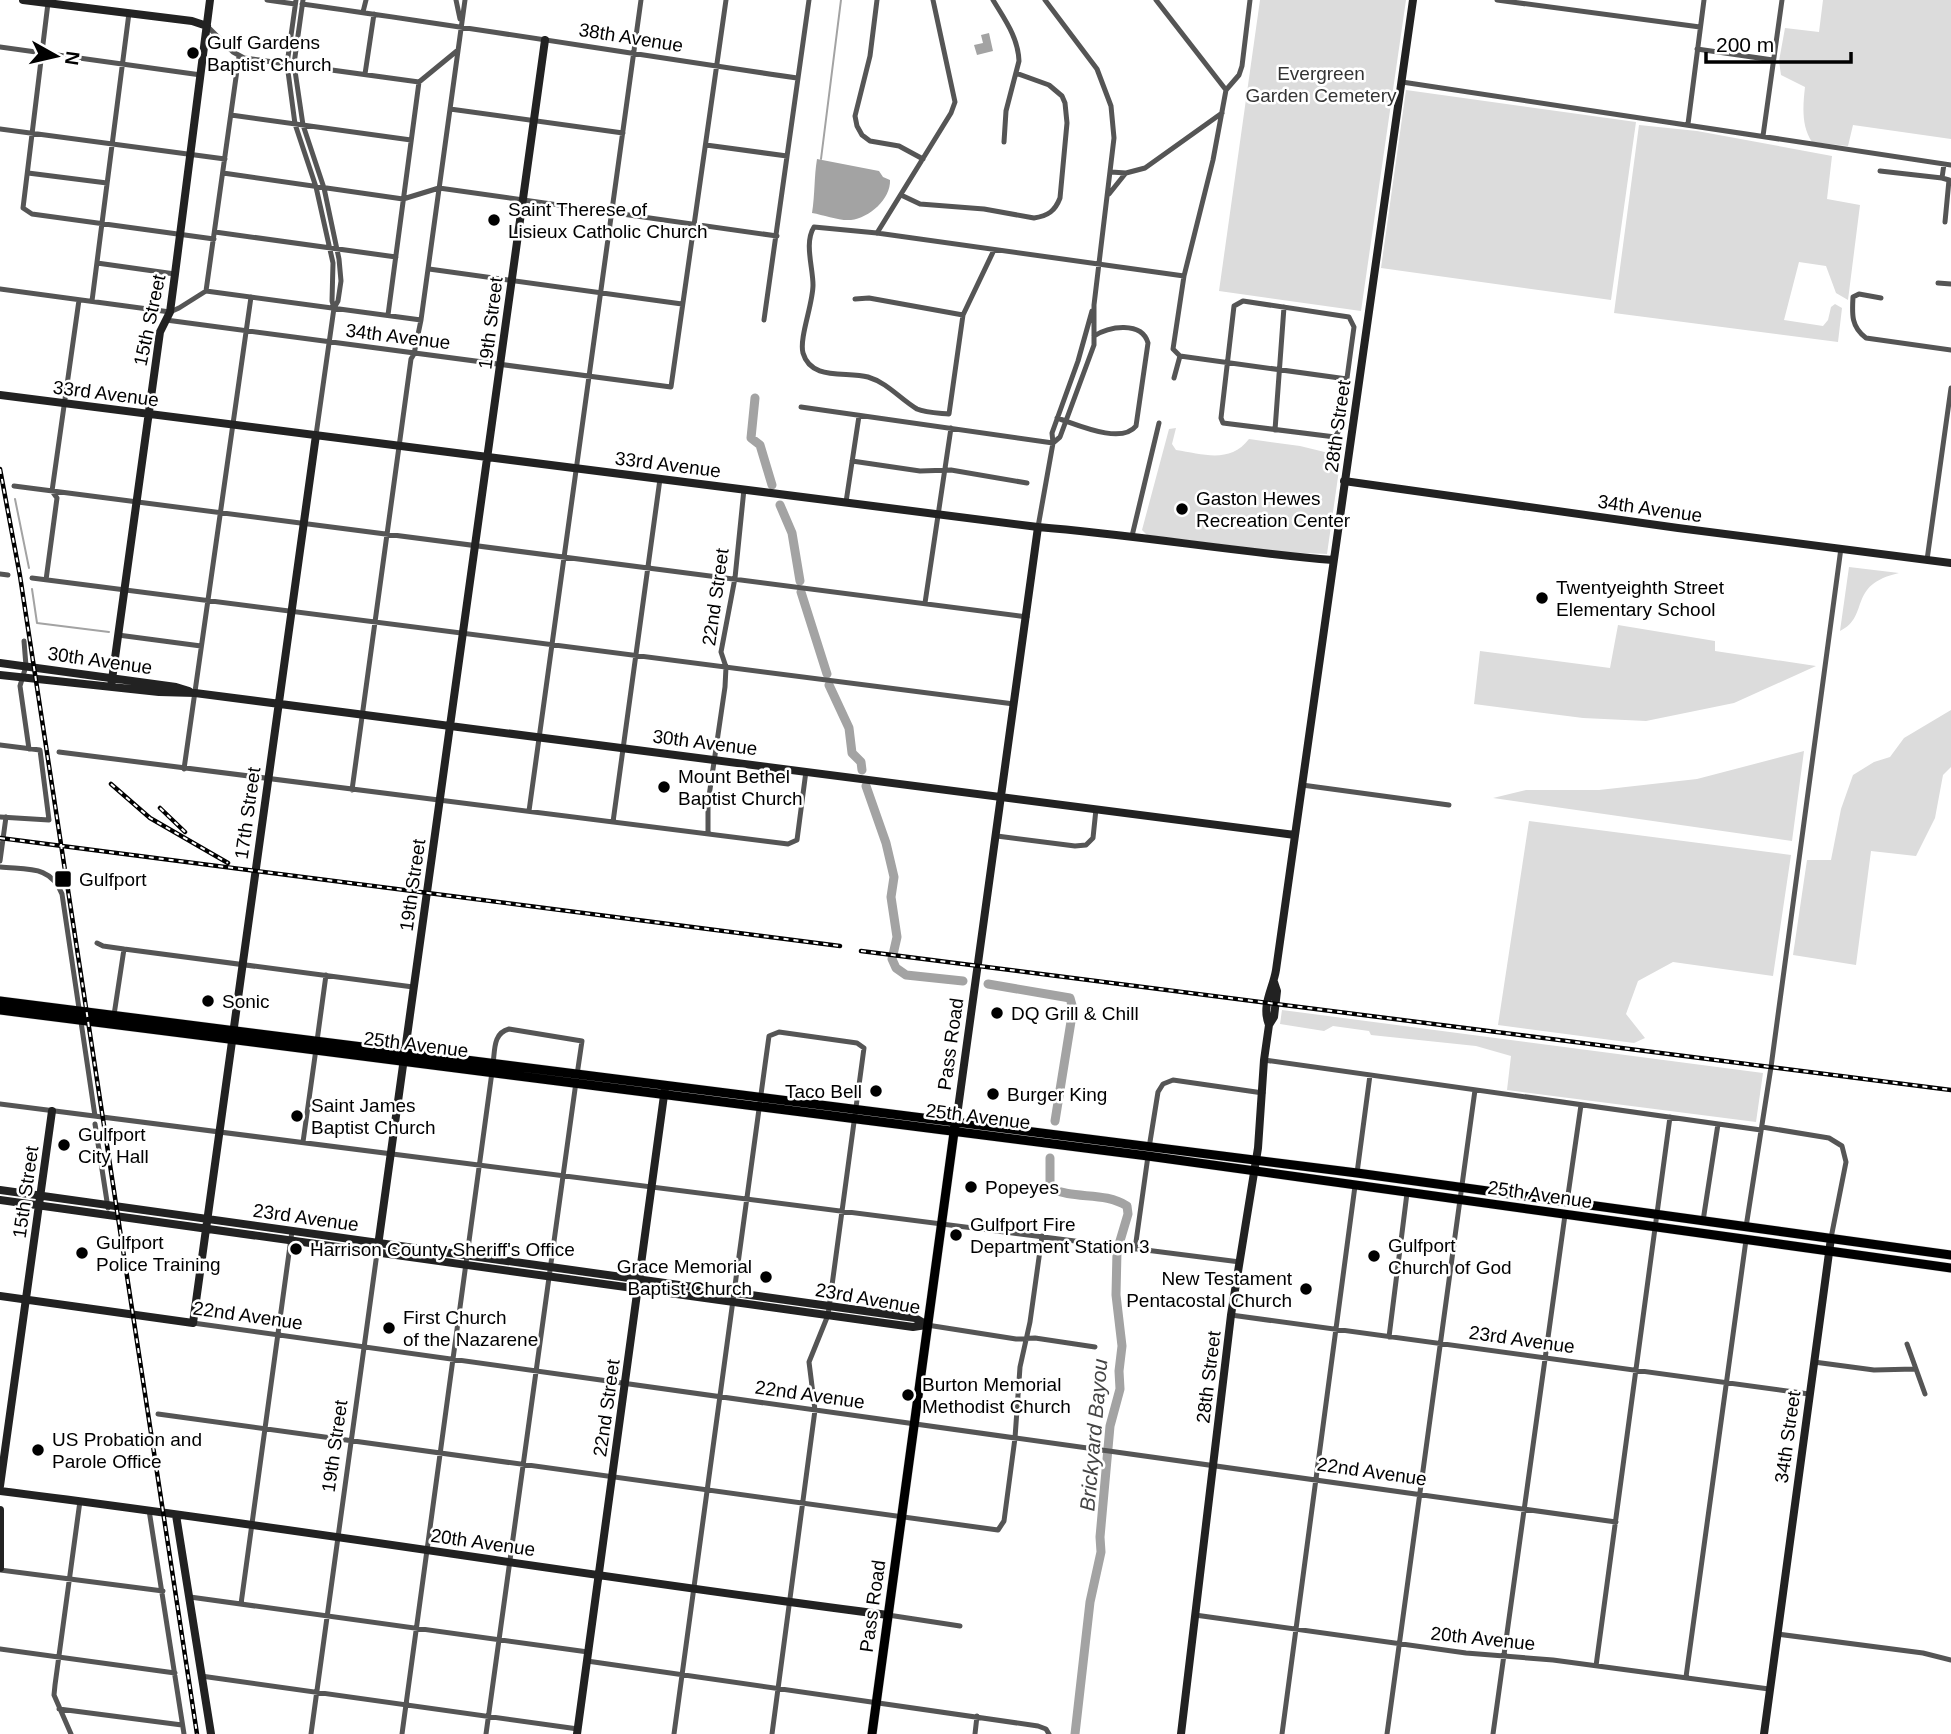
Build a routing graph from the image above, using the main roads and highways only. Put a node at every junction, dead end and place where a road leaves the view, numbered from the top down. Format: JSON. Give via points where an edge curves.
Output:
{"nodes":[{"id":1,"x":0,"y":1001,"type":"edge"},
{"id":2,"x":0,"y":1010,"type":"edge"},
{"id":3,"x":81,"y":1015,"type":"junction"},
{"id":4,"x":233,"y":1035,"type":"junction"},
{"id":5,"x":955,"y":1127,"type":"junction"},
{"id":6,"x":1256,"y":1166,"type":"junction"},
{"id":7,"x":1951,"y":1255,"type":"edge"},
{"id":8,"x":1951,"y":1268,"type":"edge"},
{"id":9,"x":872,"y":1734,"type":"edge"}],
"edges":[{"from":1,"to":3,"type":"main road","name":"25th Avenue"},
{"from":2,"to":3,"type":"main road","name":"25th Avenue"},
{"from":3,"to":4,"type":"main road","name":"25th Avenue"},
{"from":3,"to":4,"type":"main road","name":"25th Avenue"},
{"from":4,"to":5,"type":"main road","name":"25th Avenue"},
{"from":5,"to":6,"type":"main road","name":"25th Avenue"},
{"from":5,"to":9,"type":"main road","name":"Pass Road"},
{"from":6,"to":7,"type":"main road","name":"25th Avenue","via":[[1357,1173]]},
{"from":6,"to":8,"type":"main road","name":"25th Avenue","via":[[1355,1186]]}]}
